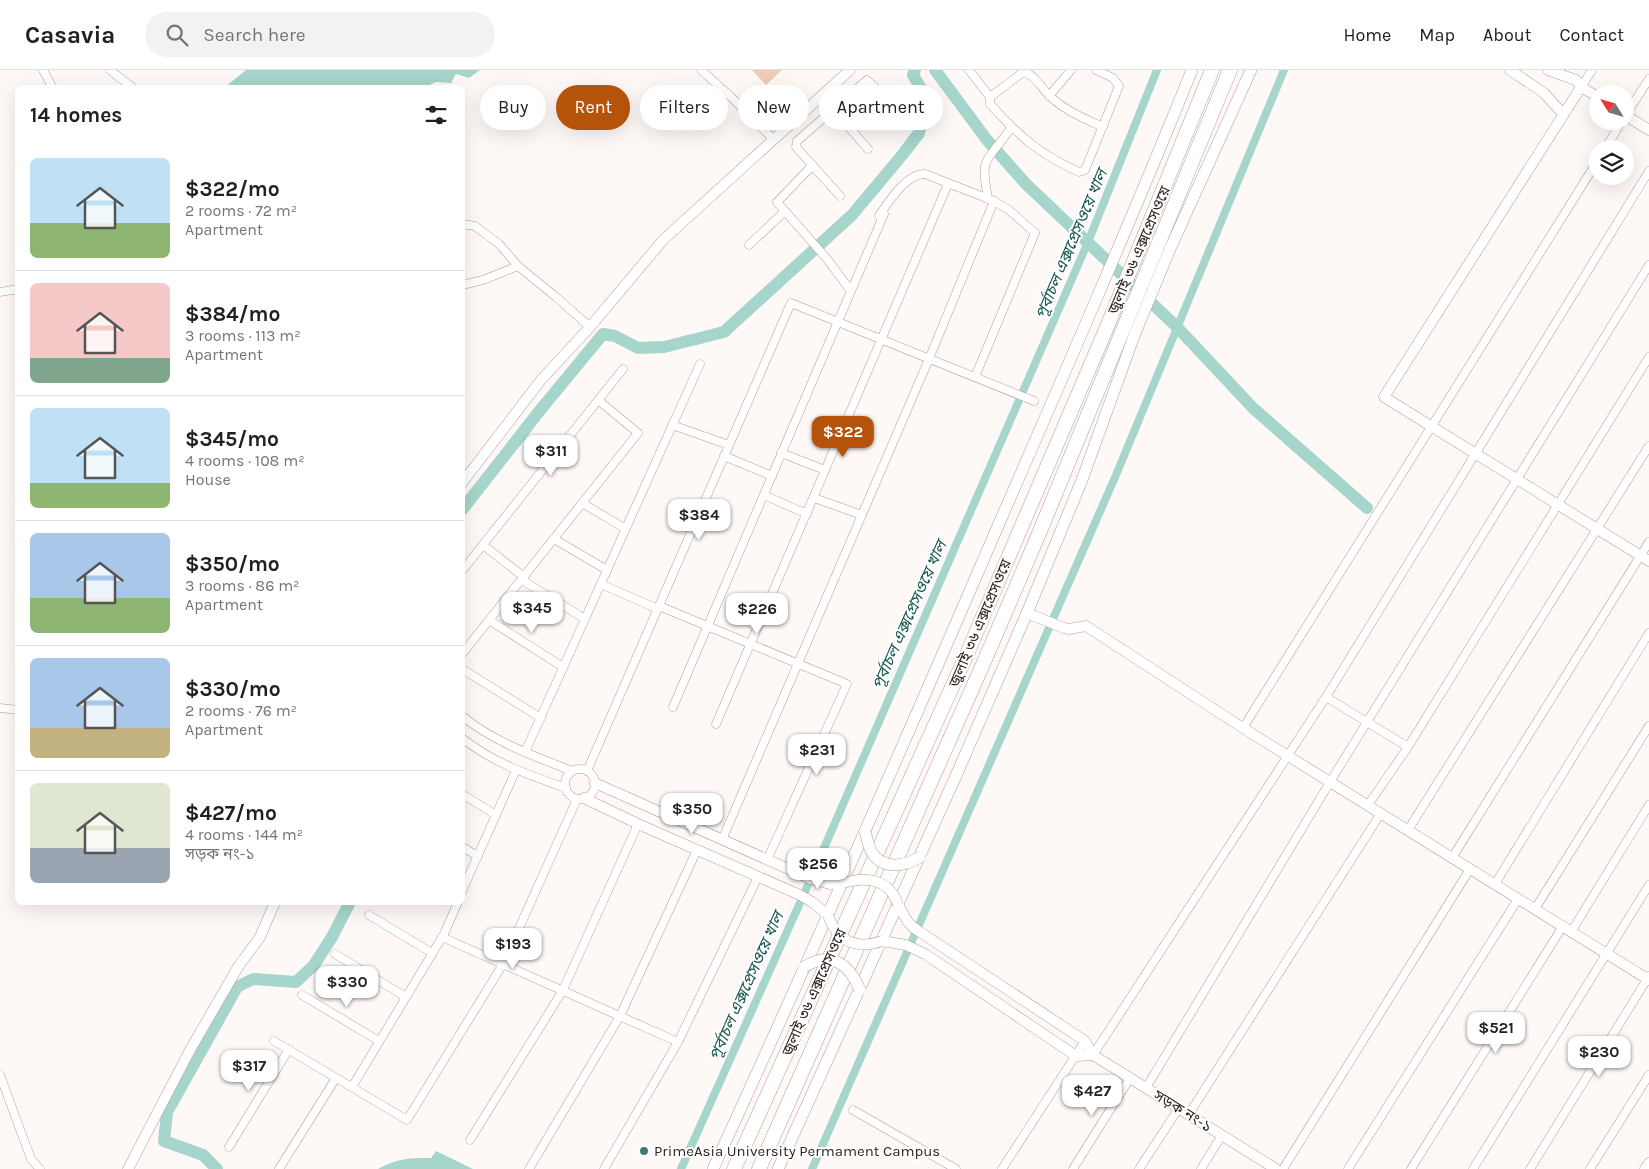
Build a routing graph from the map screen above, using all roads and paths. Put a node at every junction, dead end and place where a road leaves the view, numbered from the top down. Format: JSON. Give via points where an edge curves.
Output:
{"nodes":[{"id":1,"x":43,"y":70,"type":"edge"},
{"id":2,"x":110,"y":70,"type":"edge"},
{"id":3,"x":701,"y":70,"type":"edge"},
{"id":4,"x":850,"y":70,"type":"edge"},
{"id":5,"x":969,"y":70,"type":"edge"},
{"id":6,"x":1071,"y":70,"type":"edge"},
{"id":7,"x":1096,"y":70,"type":"edge"},
{"id":8,"x":1192,"y":70,"type":"edge"},
{"id":9,"x":1212,"y":70,"type":"edge"},
{"id":10,"x":1230,"y":70,"type":"edge"},
{"id":11,"x":1251,"y":70,"type":"edge"},
{"id":12,"x":1510,"y":70,"type":"edge"},
{"id":13,"x":1548,"y":70,"type":"edge"},
{"id":14,"x":1592,"y":70,"type":"edge"},
{"id":15,"x":1025,"y":71,"type":"edge"},
{"id":16,"x":1649,"y":79,"type":"edge"},
{"id":17,"x":51,"y":85,"type":"edge"},
{"id":18,"x":129,"y":85,"type":"edge"},
{"id":19,"x":861,"y":85,"type":"edge"},
{"id":20,"x":872,"y":85,"type":"edge"},
{"id":21,"x":1582,"y":86,"type":"junction"},
{"id":22,"x":1589,"y":91,"type":"edge"},
{"id":23,"x":1049,"y":96,"type":"junction"},
{"id":24,"x":990,"y":97,"type":"junction"},
{"id":25,"x":1634,"y":102,"type":"edge"},
{"id":26,"x":1563,"y":114,"type":"junction"},
{"id":27,"x":1634,"y":121,"type":"edge"},
{"id":28,"x":819,"y":122,"type":"edge"},
{"id":29,"x":1011,"y":127,"type":"junction"},
{"id":30,"x":1103,"y":128,"type":"junction"},
{"id":31,"x":850,"y":130,"type":"edge"},
{"id":32,"x":1649,"y":130,"type":"edge"},
{"id":33,"x":774,"y":139,"type":"junction"},
{"id":34,"x":868,"y":150,"type":"dead end"},
{"id":35,"x":812,"y":166,"type":"junction"},
{"id":36,"x":1649,"y":172,"type":"edge"},
{"id":37,"x":1589,"y":174,"type":"edge"},
{"id":38,"x":948,"y":184,"type":"junction"},
{"id":39,"x":840,"y":196,"type":"dead end"},
{"id":40,"x":991,"y":200,"type":"junction"},
{"id":41,"x":785,"y":211,"type":"junction"},
{"id":42,"x":884,"y":214,"type":"dead end"},
{"id":43,"x":465,"y":224,"type":"edge"},
{"id":44,"x":749,"y":245,"type":"dead end"},
{"id":45,"x":1163,"y":247,"type":"junction"},
{"id":46,"x":1649,"y":265,"type":"edge"},
{"id":47,"x":518,"y":266,"type":"junction"},
{"id":48,"x":465,"y":284,"type":"edge"},
{"id":49,"x":15,"y":290,"type":"edge"},
{"id":50,"x":851,"y":291,"type":"junction"},
{"id":51,"x":0,"y":292,"type":"edge"},
{"id":52,"x":836,"y":321,"type":"junction"},
{"id":53,"x":590,"y":327,"type":"junction"},
{"id":54,"x":1128,"y":334,"type":"junction"},
{"id":55,"x":882,"y":340,"type":"junction"},
{"id":56,"x":1649,"y":357,"type":"edge"},
{"id":57,"x":929,"y":359,"type":"junction"},
{"id":58,"x":700,"y":364,"type":"dead end"},
{"id":59,"x":623,"y":369,"type":"dead end"},
{"id":60,"x":975,"y":377,"type":"junction"},
{"id":61,"x":598,"y":400,"type":"junction"},
{"id":62,"x":1034,"y":401,"type":"dead end"},
{"id":63,"x":672,"y":425,"type":"junction"},
{"id":64,"x":1432,"y":426,"type":"junction"},
{"id":65,"x":729,"y":445,"type":"junction"},
{"id":66,"x":1649,"y":446,"type":"edge"},
{"id":67,"x":782,"y":454,"type":"junction"},
{"id":68,"x":1476,"y":454,"type":"junction"},
{"id":69,"x":724,"y":456,"type":"junction"},
{"id":70,"x":826,"y":470,"type":"junction"},
{"id":71,"x":772,"y":476,"type":"junction"},
{"id":72,"x":465,"y":479,"type":"edge"},
{"id":73,"x":1517,"y":479,"type":"junction"},
{"id":74,"x":764,"y":495,"type":"junction"},
{"id":75,"x":814,"y":498,"type":"junction"},
{"id":76,"x":582,"y":503,"type":"junction"},
{"id":77,"x":1558,"y":505,"type":"junction"},
{"id":78,"x":807,"y":514,"type":"junction"},
{"id":79,"x":862,"y":515,"type":"junction"},
{"id":80,"x":626,"y":529,"type":"junction"},
{"id":81,"x":1597,"y":529,"type":"junction"},
{"id":82,"x":554,"y":538,"type":"junction"},
{"id":83,"x":1649,"y":542,"type":"edge"},
{"id":84,"x":483,"y":545,"type":"junction"},
{"id":85,"x":1645,"y":558,"type":"edge"},
{"id":86,"x":465,"y":567,"type":"edge"},
{"id":87,"x":607,"y":570,"type":"junction"},
{"id":88,"x":523,"y":578,"type":"junction"},
{"id":89,"x":601,"y":584,"type":"junction"},
{"id":90,"x":658,"y":607,"type":"junction"},
{"id":91,"x":1027,"y":613,"type":"junction"},
{"id":92,"x":585,"y":619,"type":"junction"},
{"id":93,"x":489,"y":620,"type":"junction"},
{"id":94,"x":708,"y":626,"type":"junction"},
{"id":95,"x":1649,"y":633,"type":"edge"},
{"id":96,"x":750,"y":644,"type":"junction"},
{"id":97,"x":465,"y":650,"type":"edge"},
{"id":98,"x":798,"y":663,"type":"junction"},
{"id":99,"x":563,"y":667,"type":"junction"},
{"id":100,"x":465,"y":671,"type":"edge"},
{"id":101,"x":1326,"y":697,"type":"junction"},
{"id":102,"x":673,"y":707,"type":"dead end"},
{"id":103,"x":0,"y":708,"type":"edge"},
{"id":104,"x":15,"y":710,"type":"edge"},
{"id":105,"x":465,"y":718,"type":"edge"},
{"id":106,"x":541,"y":718,"type":"junction"},
{"id":107,"x":1368,"y":721,"type":"junction"},
{"id":108,"x":716,"y":724,"type":"dead end"},
{"id":109,"x":474,"y":725,"type":"junction"},
{"id":110,"x":1649,"y":726,"type":"edge"},
{"id":111,"x":1243,"y":728,"type":"junction"},
{"id":112,"x":465,"y":736,"type":"edge"},
{"id":113,"x":465,"y":740,"type":"edge"},
{"id":114,"x":1408,"y":747,"type":"junction"},
{"id":115,"x":525,"y":752,"type":"junction"},
{"id":116,"x":1287,"y":755,"type":"junction"},
{"id":117,"x":516,"y":770,"type":"junction"},
{"id":118,"x":572,"y":771,"type":"junction"},
{"id":119,"x":587,"y":771,"type":"junction"},
{"id":120,"x":1330,"y":782,"type":"junction"},
{"id":121,"x":595,"y":783,"type":"junction"},
{"id":122,"x":566,"y":788,"type":"junction"},
{"id":123,"x":465,"y":796,"type":"edge"},
{"id":124,"x":580,"y":799,"type":"junction"},
{"id":125,"x":1368,"y":805,"type":"junction"},
{"id":126,"x":1649,"y":805,"type":"edge"},
{"id":127,"x":1380,"y":813,"type":"junction"},
{"id":128,"x":496,"y":815,"type":"junction"},
{"id":129,"x":638,"y":824,"type":"junction"},
{"id":130,"x":1408,"y":830,"type":"junction"},
{"id":131,"x":865,"y":831,"type":"junction"},
{"id":132,"x":722,"y":840,"type":"junction"},
{"id":133,"x":465,"y":849,"type":"edge"},
{"id":134,"x":697,"y":850,"type":"junction"},
{"id":135,"x":478,"y":856,"type":"junction"},
{"id":136,"x":920,"y":857,"type":"junction"},
{"id":137,"x":1452,"y":858,"type":"junction"},
{"id":138,"x":767,"y":860,"type":"junction"},
{"id":139,"x":1470,"y":869,"type":"junction"},
{"id":140,"x":758,"y":877,"type":"junction"},
{"id":141,"x":842,"y":883,"type":"junction"},
{"id":142,"x":1494,"y":884,"type":"junction"},
{"id":143,"x":465,"y":885,"type":"edge"},
{"id":144,"x":1649,"y":885,"type":"edge"},
{"id":145,"x":1518,"y":899,"type":"junction"},
{"id":146,"x":275,"y":905,"type":"edge"},
{"id":147,"x":457,"y":905,"type":"edge"},
{"id":148,"x":898,"y":905,"type":"junction"},
{"id":149,"x":1535,"y":910,"type":"junction"},
{"id":150,"x":368,"y":915,"type":"dead end"},
{"id":151,"x":828,"y":915,"type":"junction"},
{"id":152,"x":1567,"y":929,"type":"junction"},
{"id":153,"x":442,"y":937,"type":"junction"},
{"id":154,"x":882,"y":941,"type":"junction"},
{"id":155,"x":432,"y":953,"type":"junction"},
{"id":156,"x":335,"y":954,"type":"dead end"},
{"id":157,"x":1607,"y":954,"type":"junction"},
{"id":158,"x":503,"y":964,"type":"junction"},
{"id":159,"x":804,"y":967,"type":"junction"},
{"id":160,"x":1648,"y":978,"type":"edge"},
{"id":161,"x":563,"y":990,"type":"junction"},
{"id":162,"x":860,"y":990,"type":"junction"},
{"id":163,"x":302,"y":995,"type":"dead end"},
{"id":164,"x":406,"y":997,"type":"junction"},
{"id":165,"x":620,"y":1016,"type":"junction"},
{"id":166,"x":274,"y":1041,"type":"dead end"},
{"id":167,"x":379,"y":1041,"type":"junction"},
{"id":168,"x":678,"y":1042,"type":"junction"},
{"id":169,"x":1085,"y":1042,"type":"junction"},
{"id":170,"x":289,"y":1049,"type":"junction"},
{"id":171,"x":1093,"y":1055,"type":"junction"},
{"id":172,"x":1076,"y":1056,"type":"junction"},
{"id":173,"x":0,"y":1075,"type":"edge"},
{"id":174,"x":1649,"y":1075,"type":"edge"},
{"id":175,"x":336,"y":1078,"type":"junction"},
{"id":176,"x":1130,"y":1078,"type":"junction"},
{"id":177,"x":352,"y":1087,"type":"junction"},
{"id":178,"x":1146,"y":1088,"type":"junction"},
{"id":179,"x":1179,"y":1108,"type":"junction"},
{"id":180,"x":853,"y":1110,"type":"dead end"},
{"id":181,"x":1189,"y":1114,"type":"junction"},
{"id":182,"x":1222,"y":1135,"type":"junction"},
{"id":183,"x":470,"y":1140,"type":"dead end"},
{"id":184,"x":229,"y":1147,"type":"dead end"},
{"id":185,"x":1649,"y":1163,"type":"edge"},
{"id":186,"x":1270,"y":1167,"type":"edge"},
{"id":187,"x":40,"y":1169,"type":"edge"},
{"id":188,"x":128,"y":1169,"type":"edge"},
{"id":189,"x":279,"y":1169,"type":"edge"},
{"id":190,"x":529,"y":1169,"type":"edge"},
{"id":191,"x":604,"y":1169,"type":"edge"},
{"id":192,"x":713,"y":1169,"type":"edge"},
{"id":193,"x":734,"y":1169,"type":"edge"},
{"id":194,"x":759,"y":1169,"type":"edge"},
{"id":195,"x":778,"y":1169,"type":"edge"},
{"id":196,"x":956,"y":1169,"type":"edge"},
{"id":197,"x":1002,"y":1169,"type":"edge"},
{"id":198,"x":1073,"y":1169,"type":"edge"},
{"id":199,"x":1139,"y":1169,"type":"edge"},
{"id":200,"x":1201,"y":1169,"type":"edge"},
{"id":201,"x":1283,"y":1169,"type":"edge"},
{"id":202,"x":1348,"y":1169,"type":"edge"},
{"id":203,"x":1411,"y":1169,"type":"edge"},
{"id":204,"x":1474,"y":1169,"type":"edge"},
{"id":205,"x":1530,"y":1169,"type":"edge"},
{"id":206,"x":1590,"y":1169,"type":"edge"},
{"id":207,"x":1645,"y":1169,"type":"edge"}],
"edges":[{"from":1,"to":17,"type":"street"},
{"from":2,"to":18,"type":"street"},
{"from":3,"to":33,"type":"street"},
{"from":4,"to":33,"type":"street"},
{"from":5,"to":24,"type":"street"},
{"from":6,"to":23,"type":"street"},
{"from":7,"to":30,"type":"street","via":[[1113,78],[1119,86]]},
{"from":8,"to":131,"type":"main road","via":[[1087,321]]},
{"from":9,"to":193,"type":"highway","name":"জুলাই ৩৬ এক্সপ্রেসওয়ে","via":[[1107,327],[967,654]]},
{"from":10,"to":45,"type":"highway","name":"জুলাই ৩৬ এক্সপ্রেসওয়ে"},
{"from":11,"to":45,"type":"main road"},
{"from":12,"to":26,"type":"street","via":[[1544,92]]},
{"from":13,"to":21,"type":"street","via":[[1576,80]]},
{"from":14,"to":21,"type":"street"},
{"from":15,"to":23,"type":"street"},
{"from":15,"to":24,"type":"street"},
{"from":16,"to":25,"type":"street"},
{"from":19,"to":20,"type":"street","via":[[867,80]]},
{"from":21,"to":22,"type":"street"},
{"from":21,"to":26,"type":"street"},
{"from":23,"to":30,"type":"street"},
{"from":24,"to":29,"type":"street","via":[[990,104]]},
{"from":26,"to":64,"type":"street","via":[[1384,397]]},
{"from":27,"to":32,"type":"street"},
{"from":28,"to":35,"type":"street","via":[[796,144]]},
{"from":29,"to":30,"type":"street","via":[[1035,148],[1079,172],[1085,170]]},
{"from":29,"to":40,"type":"street","via":[[986,163]]},
{"from":31,"to":34,"type":"street"},
{"from":33,"to":53,"type":"street","via":[[663,240]]},
{"from":35,"to":39,"type":"street"},
{"from":35,"to":41,"type":"street","via":[[777,202]]},
{"from":36,"to":68,"type":"street"},
{"from":37,"to":64,"type":"street"},
{"from":38,"to":40,"type":"street"},
{"from":38,"to":52,"type":"street","via":[[919,173],[890,198],[879,216]]},
{"from":38,"to":55,"type":"street"},
{"from":40,"to":57,"type":"street"},
{"from":40,"to":60,"type":"street","via":[[1009,210],[1035,233]]},
{"from":41,"to":44,"type":"street"},
{"from":41,"to":50,"type":"street"},
{"from":42,"to":50,"type":"street"},
{"from":43,"to":47,"type":"street","via":[[474,226],[499,244]]},
{"from":45,"to":54,"type":"highway","name":"জুলাই ৩৬ এক্সপ্রেসওয়ে"},
{"from":46,"to":73,"type":"street"},
{"from":47,"to":48,"type":"street"},
{"from":47,"to":53,"type":"street"},
{"from":49,"to":51,"type":"street"},
{"from":50,"to":52,"type":"street"},
{"from":52,"to":55,"type":"street"},
{"from":52,"to":65,"type":"street","via":[[791,303]]},
{"from":52,"to":67,"type":"street"},
{"from":53,"to":72,"type":"street","via":[[541,380]]},
{"from":54,"to":91,"type":"main road","via":[[1082,480]]},
{"from":54,"to":194,"type":"highway","name":"জুলাই ৩৬ এক্সপ্রেসওয়ে"},
{"from":55,"to":57,"type":"street"},
{"from":55,"to":70,"type":"street"},
{"from":56,"to":77,"type":"street"},
{"from":57,"to":60,"type":"street"},
{"from":57,"to":79,"type":"street"},
{"from":58,"to":63,"type":"street"},
{"from":59,"to":61,"type":"street"},
{"from":60,"to":62,"type":"street"},
{"from":61,"to":76,"type":"street","via":[[638,433]]},
{"from":61,"to":84,"type":"street"},
{"from":63,"to":65,"type":"street"},
{"from":63,"to":80,"type":"street"},
{"from":64,"to":68,"type":"street"},
{"from":64,"to":111,"type":"street"},
{"from":65,"to":69,"type":"street"},
{"from":66,"to":81,"type":"street"},
{"from":67,"to":70,"type":"street"},
{"from":67,"to":71,"type":"street"},
{"from":68,"to":73,"type":"street"},
{"from":68,"to":101,"type":"street"},
{"from":69,"to":71,"type":"street"},
{"from":69,"to":90,"type":"street"},
{"from":70,"to":75,"type":"street"},
{"from":71,"to":74,"type":"street"},
{"from":73,"to":77,"type":"street"},
{"from":73,"to":107,"type":"street"},
{"from":74,"to":78,"type":"street"},
{"from":74,"to":94,"type":"street"},
{"from":75,"to":78,"type":"street"},
{"from":75,"to":79,"type":"street"},
{"from":76,"to":80,"type":"street"},
{"from":76,"to":82,"type":"street"},
{"from":77,"to":81,"type":"street"},
{"from":77,"to":114,"type":"street"},
{"from":78,"to":96,"type":"street"},
{"from":79,"to":98,"type":"street"},
{"from":80,"to":87,"type":"street"},
{"from":81,"to":85,"type":"street"},
{"from":81,"to":130,"type":"street"},
{"from":82,"to":87,"type":"street"},
{"from":82,"to":88,"type":"street"},
{"from":83,"to":85,"type":"street"},
{"from":84,"to":86,"type":"street"},
{"from":84,"to":88,"type":"street"},
{"from":85,"to":137,"type":"street"},
{"from":87,"to":89,"type":"street"},
{"from":88,"to":92,"type":"street"},
{"from":88,"to":93,"type":"street"},
{"from":89,"to":90,"type":"street"},
{"from":89,"to":92,"type":"street"},
{"from":90,"to":94,"type":"street"},
{"from":90,"to":119,"type":"street"},
{"from":91,"to":111,"type":"street","via":[[1064,628],[1086,626]]},
{"from":91,"to":136,"type":"main road"},
{"from":92,"to":99,"type":"street"},
{"from":93,"to":97,"type":"street"},
{"from":93,"to":99,"type":"street"},
{"from":94,"to":96,"type":"street"},
{"from":94,"to":102,"type":"street"},
{"from":95,"to":142,"type":"street"},
{"from":96,"to":98,"type":"street"},
{"from":96,"to":108,"type":"street"},
{"from":98,"to":132,"type":"street"},
{"from":98,"to":138,"type":"street","via":[[847,684]]},
{"from":99,"to":106,"type":"street"},
{"from":100,"to":106,"type":"street"},
{"from":101,"to":107,"type":"street"},
{"from":101,"to":116,"type":"street"},
{"from":103,"to":104,"type":"street"},
{"from":105,"to":109,"type":"street"},
{"from":106,"to":115,"type":"street"},
{"from":107,"to":114,"type":"street"},
{"from":107,"to":120,"type":"street"},
{"from":109,"to":112,"type":"street"},
{"from":109,"to":115,"type":"street"},
{"from":110,"to":149,"type":"street"},
{"from":111,"to":116,"type":"street"},
{"from":113,"to":117,"type":"street"},
{"from":114,"to":125,"type":"street"},
{"from":115,"to":118,"type":"street"},
{"from":116,"to":120,"type":"street"},
{"from":116,"to":171,"type":"street"},
{"from":117,"to":122,"type":"street"},
{"from":117,"to":128,"type":"street"},
{"from":118,"to":119,"type":"street"},
{"from":118,"to":122,"type":"street","via":[[567,777]]},
{"from":119,"to":121,"type":"street"},
{"from":120,"to":125,"type":"street"},
{"from":120,"to":178,"type":"street"},
{"from":121,"to":124,"type":"street","via":[[591,794]]},
{"from":121,"to":132,"type":"street"},
{"from":122,"to":124,"type":"street","via":[[570,795]]},
{"from":123,"to":128,"type":"street"},
{"from":124,"to":129,"type":"street"},
{"from":124,"to":158,"type":"street"},
{"from":125,"to":127,"type":"street"},
{"from":126,"to":152,"type":"street"},
{"from":127,"to":130,"type":"street"},
{"from":127,"to":181,"type":"street"},
{"from":128,"to":135,"type":"street"},
{"from":129,"to":134,"type":"street"},
{"from":129,"to":161,"type":"street"},
{"from":130,"to":137,"type":"street"},
{"from":131,"to":136,"type":"main road","bridge":true,"via":[[871,850],[882,862],[901,866]]},
{"from":131,"to":141,"type":"main road"},
{"from":132,"to":138,"type":"street"},
{"from":133,"to":135,"type":"street"},
{"from":134,"to":140,"type":"street"},
{"from":134,"to":165,"type":"street"},
{"from":135,"to":143,"type":"street"},
{"from":136,"to":148,"type":"main road"},
{"from":137,"to":139,"type":"street"},
{"from":138,"to":141,"type":"street","via":[[830,884]]},
{"from":139,"to":142,"type":"street"},
{"from":139,"to":201,"type":"street"},
{"from":140,"to":151,"type":"street","via":[[812,902]]},
{"from":140,"to":168,"type":"street"},
{"from":141,"to":148,"type":"street","bridge":true,"via":[[862,878],[876,882],[892,893]]},
{"from":141,"to":151,"type":"main road"},
{"from":142,"to":145,"type":"street"},
{"from":144,"to":157,"type":"street"},
{"from":145,"to":149,"type":"street"},
{"from":145,"to":202,"type":"street"},
{"from":146,"to":188,"type":"street","via":[[260,937],[238,966],[190,1050]]},
{"from":147,"to":153,"type":"street"},
{"from":148,"to":154,"type":"main road"},
{"from":148,"to":169,"type":"street","via":[[914,928]]},
{"from":149,"to":152,"type":"street"},
{"from":150,"to":155,"type":"street"},
{"from":151,"to":154,"type":"street","bridge":true,"via":[[844,940],[868,945]]},
{"from":151,"to":159,"type":"main road"},
{"from":152,"to":157,"type":"street"},
{"from":152,"to":203,"type":"street"},
{"from":153,"to":155,"type":"street"},
{"from":153,"to":158,"type":"street"},
{"from":154,"to":162,"type":"main road"},
{"from":154,"to":172,"type":"street","via":[[906,945],[925,954]]},
{"from":155,"to":164,"type":"street"},
{"from":156,"to":164,"type":"street"},
{"from":157,"to":160,"type":"street"},
{"from":157,"to":204,"type":"street"},
{"from":158,"to":161,"type":"street"},
{"from":158,"to":177,"type":"street","via":[[407,1120]]},
{"from":159,"to":162,"type":"main road","bridge":true,"via":[[821,959],[837,961],[852,974]]},
{"from":159,"to":192,"type":"main road"},
{"from":160,"to":205,"type":"street"},
{"from":161,"to":165,"type":"street"},
{"from":161,"to":183,"type":"street"},
{"from":162,"to":195,"type":"main road"},
{"from":163,"to":167,"type":"street"},
{"from":164,"to":167,"type":"street"},
{"from":165,"to":168,"type":"street"},
{"from":165,"to":190,"type":"street"},
{"from":166,"to":170,"type":"street"},
{"from":167,"to":177,"type":"street"},
{"from":168,"to":191,"type":"street"},
{"from":169,"to":171,"type":"street"},
{"from":169,"to":172,"type":"street"},
{"from":170,"to":175,"type":"street"},
{"from":170,"to":184,"type":"street"},
{"from":171,"to":172,"type":"street"},
{"from":171,"to":176,"type":"street","name":"সড়ক নং-১"},
{"from":172,"to":197,"type":"street"},
{"from":173,"to":187,"type":"street","via":[[32,1159]]},
{"from":174,"to":206,"type":"street"},
{"from":175,"to":177,"type":"street"},
{"from":175,"to":189,"type":"street"},
{"from":176,"to":178,"type":"street","name":"সড়ক নং-১"},
{"from":176,"to":198,"type":"street"},
{"from":178,"to":179,"type":"street","name":"সড়ক নং-১"},
{"from":179,"to":181,"type":"street","name":"সড়ক নং-১"},
{"from":179,"to":199,"type":"street"},
{"from":180,"to":196,"type":"street"},
{"from":181,"to":182,"type":"street","name":"সড়ক নং-১"},
{"from":182,"to":186,"type":"street","name":"সড়ক নং-১"},
{"from":182,"to":200,"type":"street"},
{"from":185,"to":207,"type":"street"}]}
